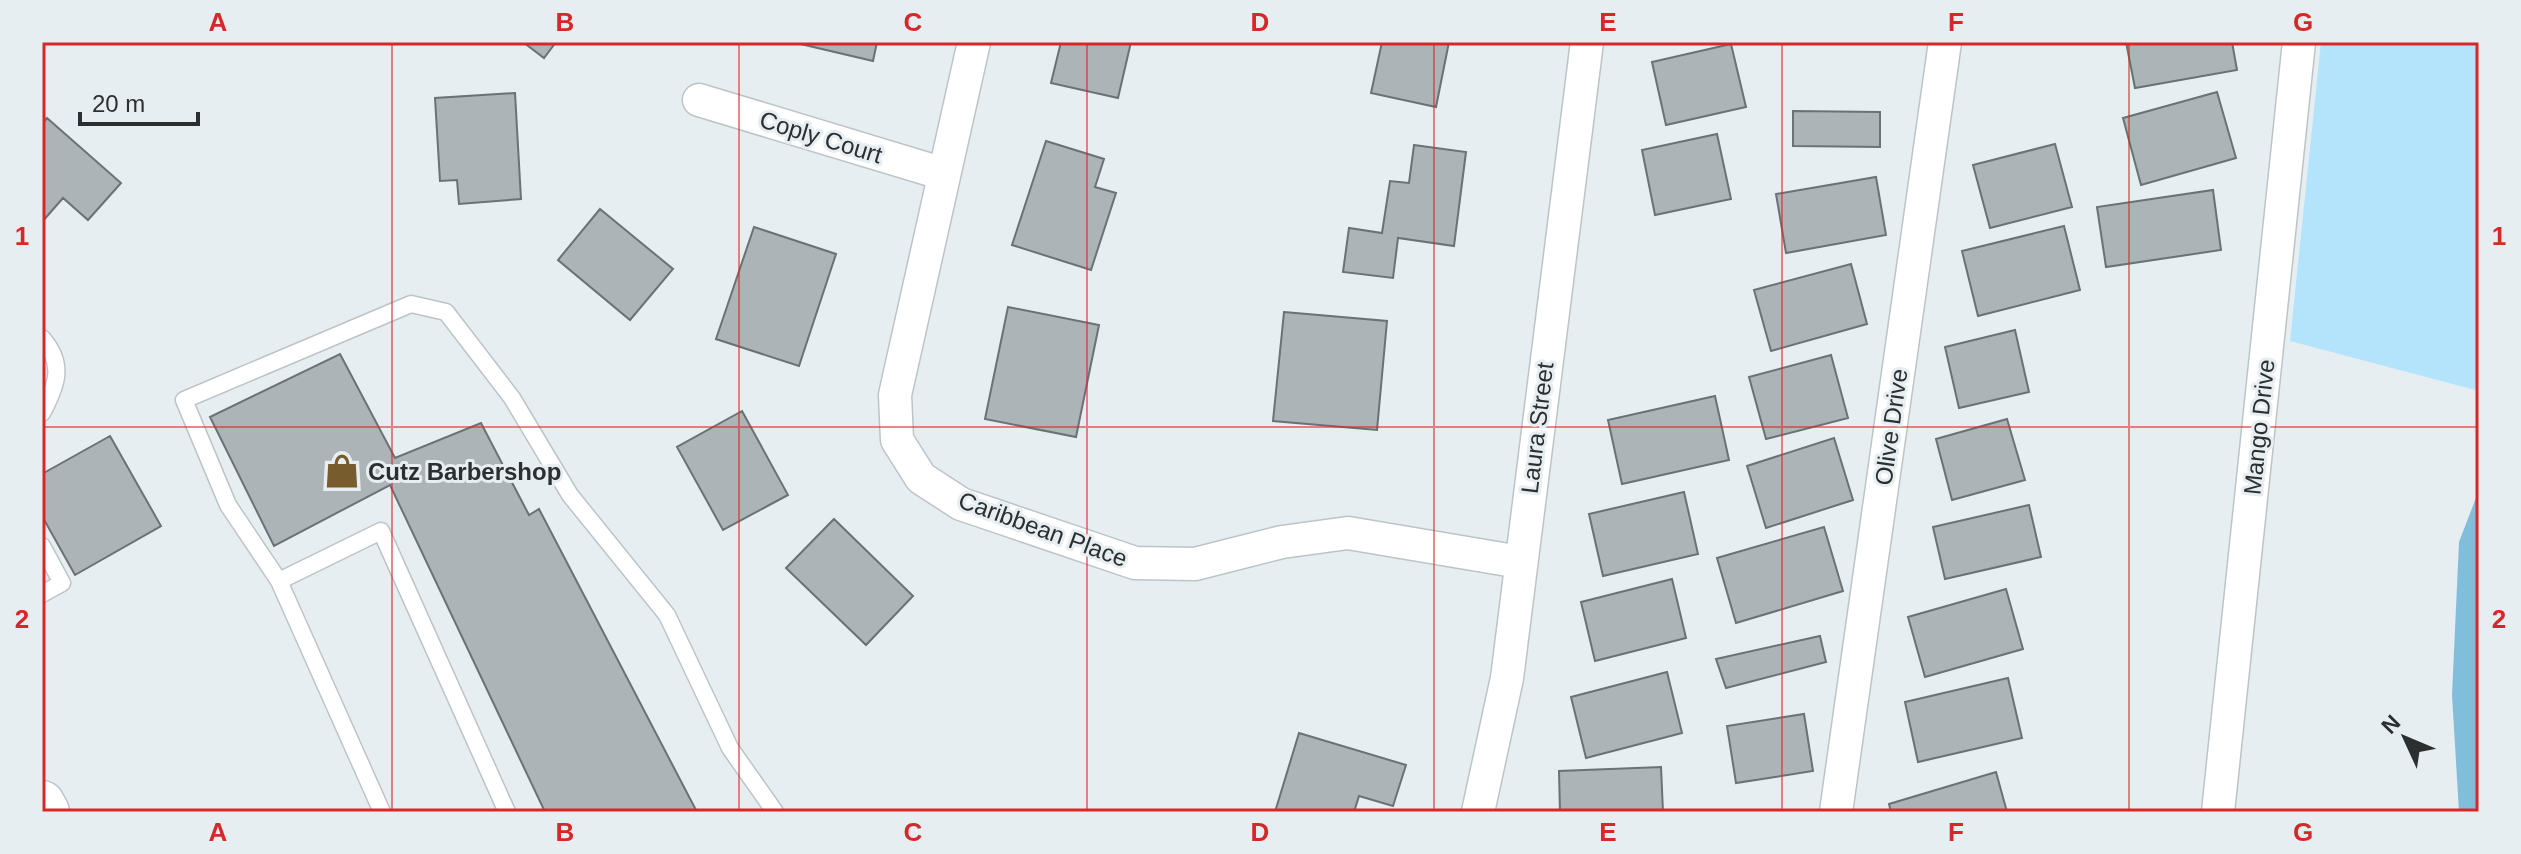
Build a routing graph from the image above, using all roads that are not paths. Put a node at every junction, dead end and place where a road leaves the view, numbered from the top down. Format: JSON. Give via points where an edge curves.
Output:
{"nodes":[{"id":1,"x":974,"y":42,"type":"edge"},
{"id":2,"x":1587,"y":42,"type":"edge"},
{"id":3,"x":1945,"y":42,"type":"edge"},
{"id":4,"x":2299,"y":42,"type":"edge"},
{"id":5,"x":699,"y":100,"type":"dead end"},
{"id":6,"x":944,"y":174,"type":"junction"},
{"id":7,"x":42,"y":338,"type":"edge"},
{"id":8,"x":42,"y":413,"type":"edge"},
{"id":9,"x":42,"y":546,"type":"edge"},
{"id":10,"x":1520,"y":562,"type":"junction"},
{"id":11,"x":279,"y":581,"type":"junction"},
{"id":12,"x":42,"y":594,"type":"edge"},
{"id":13,"x":42,"y":803,"type":"edge"},
{"id":14,"x":47,"y":812,"type":"edge"},
{"id":15,"x":382,"y":812,"type":"edge"},
{"id":16,"x":507,"y":812,"type":"edge"},
{"id":17,"x":775,"y":812,"type":"edge"},
{"id":18,"x":1478,"y":812,"type":"edge"},
{"id":19,"x":1836,"y":812,"type":"edge"},
{"id":20,"x":2218,"y":812,"type":"edge"}],
"edges":[{"from":1,"to":6,"type":"street","name":"Caribbean Place"},
{"from":2,"to":10,"type":"street","name":"Laura Street"},
{"from":3,"to":19,"type":"street","name":"Olive Drive"},
{"from":4,"to":20,"type":"street","name":"Mango Drive"},
{"from":5,"to":6,"type":"street","name":"Coply Court"},
{"from":6,"to":10,"type":"street","name":"Caribbean Place","via":[[895,395],[897,440],[921,478],[961,504],[1135,563],[1195,564],[1282,542],[1348,533]]},
{"from":7,"to":8,"type":"lane","via":[[54,351],[56,387]]},
{"from":9,"to":12,"type":"lane","via":[[62,583]]},
{"from":10,"to":18,"type":"street","name":"Laura Street","via":[[1507,678]]},
{"from":11,"to":15,"type":"lane"},
{"from":11,"to":16,"type":"lane","via":[[381,531]]},
{"from":11,"to":17,"type":"lane","via":[[228,505],[184,400],[411,304],[446,312],[512,398],[570,495],[667,615],[730,748]]},
{"from":13,"to":14,"type":"main road"}]}
